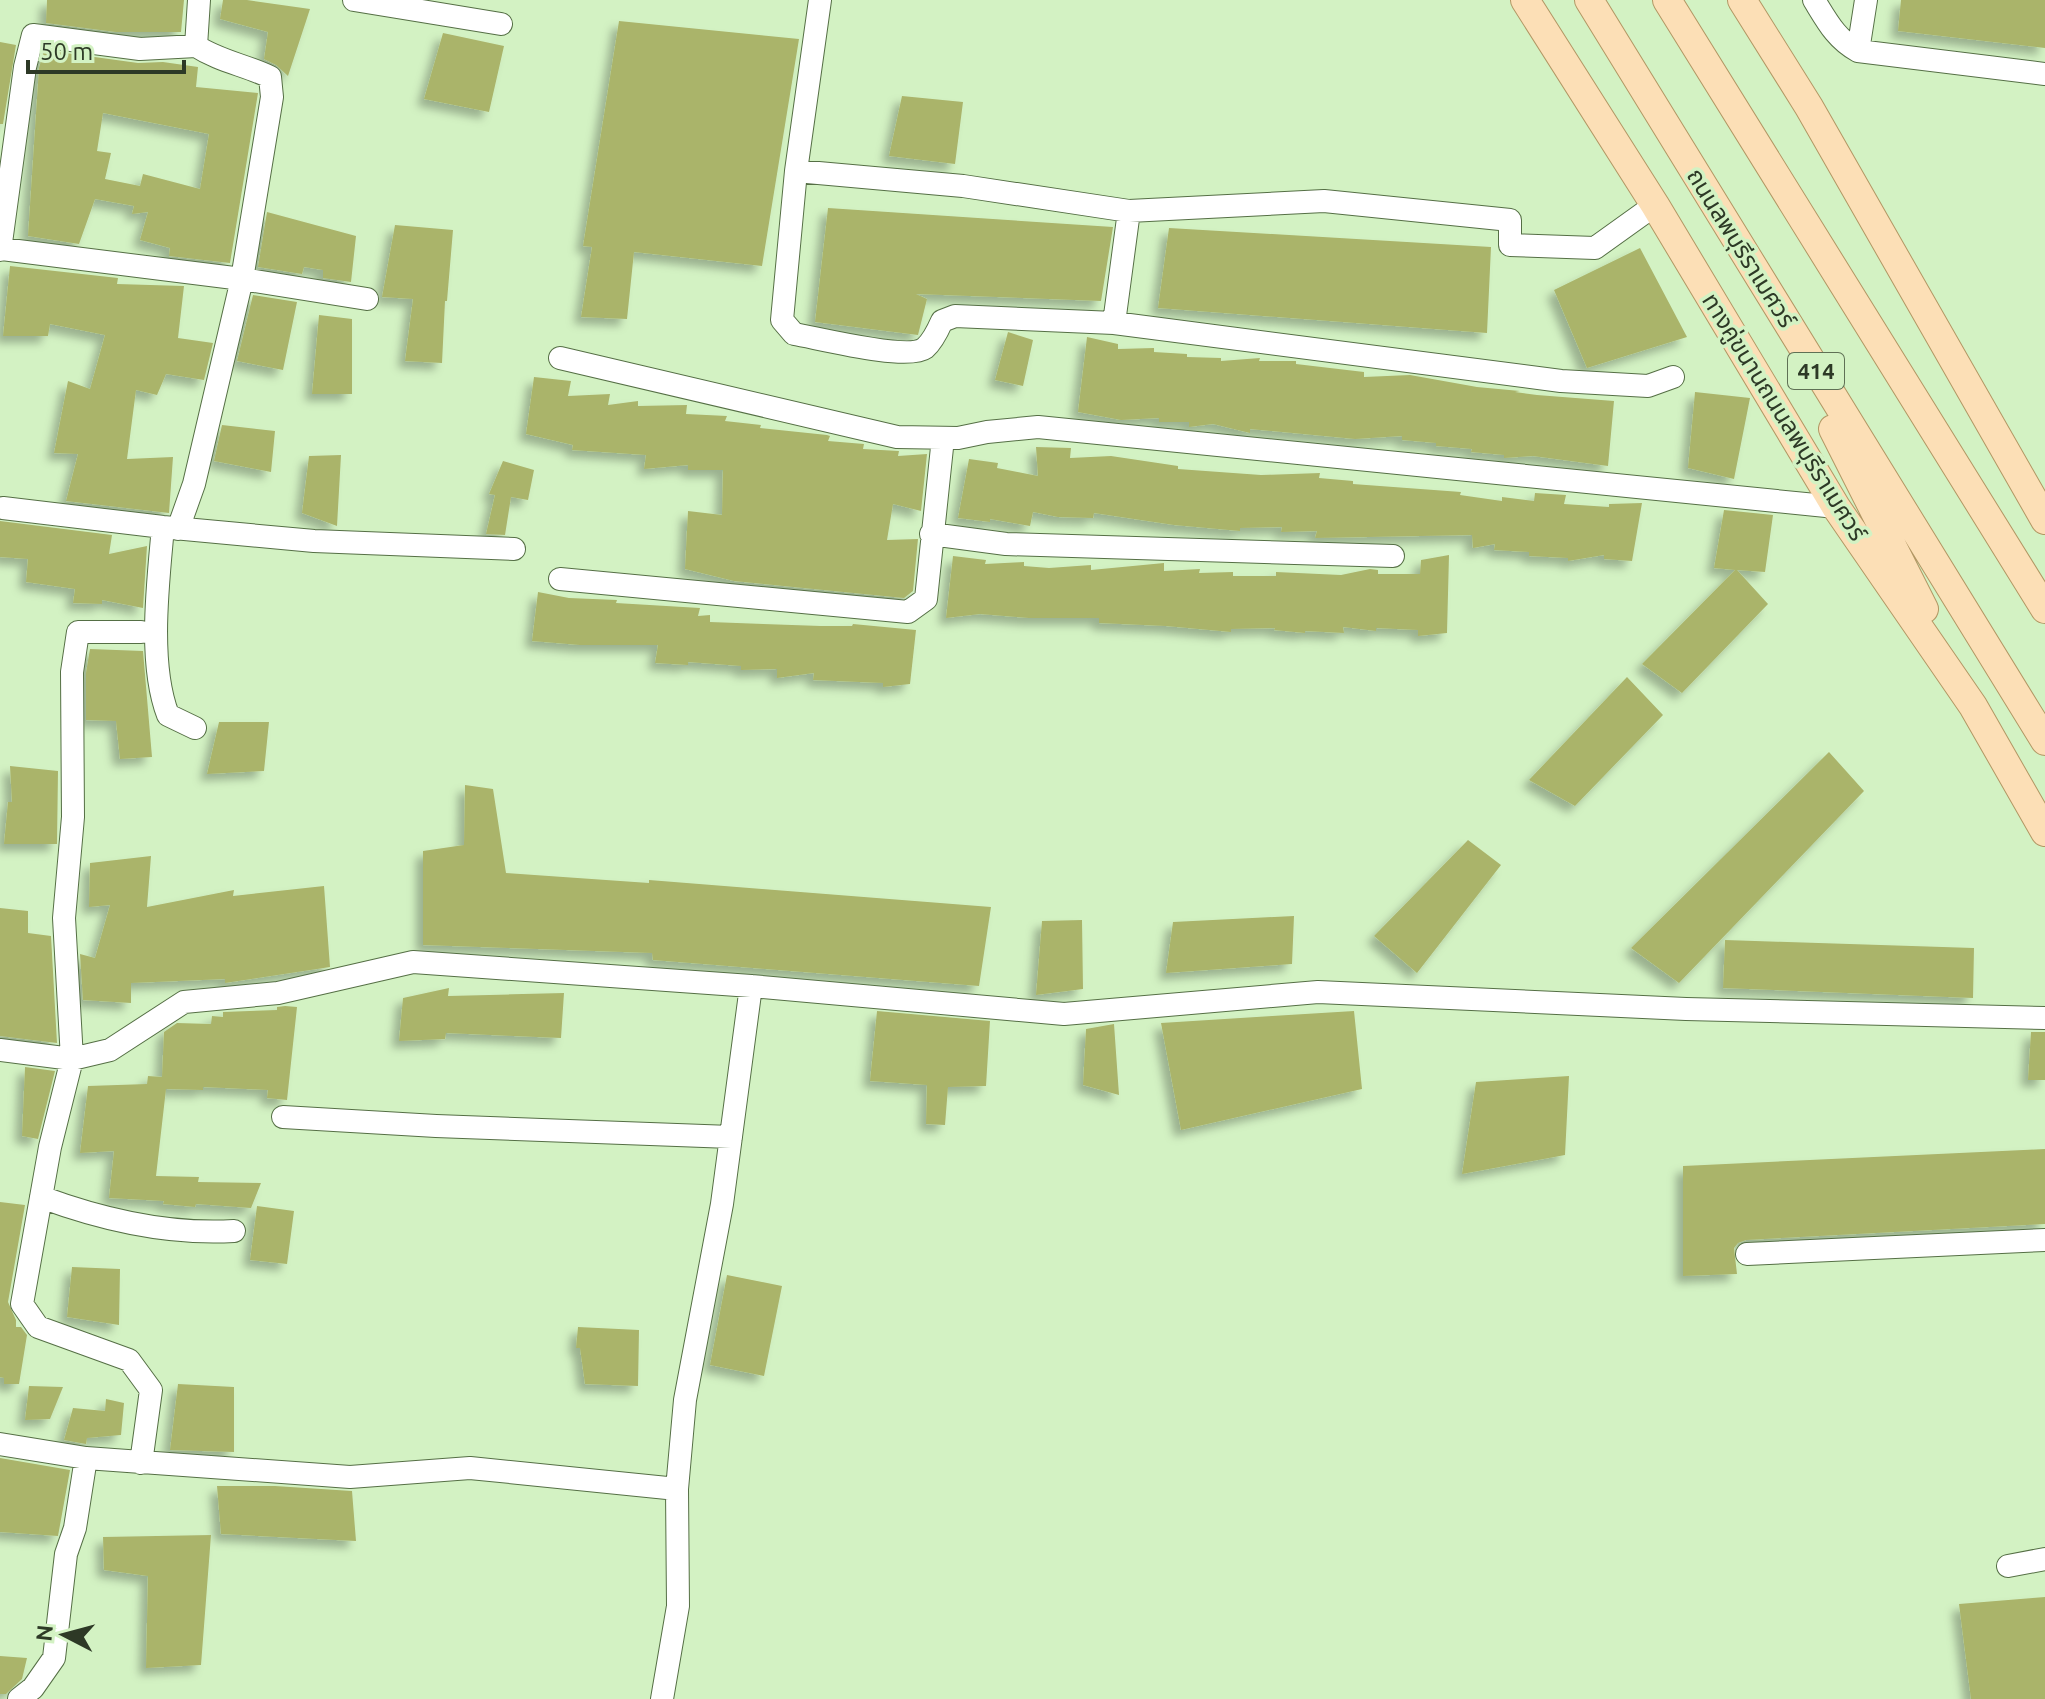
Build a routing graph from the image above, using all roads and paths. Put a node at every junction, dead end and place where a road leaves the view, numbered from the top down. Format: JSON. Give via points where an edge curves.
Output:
{"nodes":[{"id":1,"x":199,"y":0,"type":"edge"},
{"id":2,"x":354,"y":0,"type":"edge"},
{"id":3,"x":820,"y":0,"type":"edge"},
{"id":4,"x":1525,"y":0,"type":"edge"},
{"id":5,"x":1589,"y":0,"type":"edge"},
{"id":6,"x":1667,"y":0,"type":"edge"},
{"id":7,"x":1742,"y":0,"type":"edge"},
{"id":8,"x":1814,"y":0,"type":"edge"},
{"id":9,"x":1866,"y":0,"type":"edge"},
{"id":10,"x":501,"y":24,"type":"dead end"},
{"id":11,"x":196,"y":46,"type":"junction"},
{"id":12,"x":1858,"y":51,"type":"junction"},
{"id":13,"x":2045,"y":74,"type":"edge"},
{"id":14,"x":796,"y":171,"type":"junction"},
{"id":15,"x":5,"y":177,"type":"edge"},
{"id":16,"x":1655,"y":205,"type":"junction"},
{"id":17,"x":1129,"y":211,"type":"junction"},
{"id":18,"x":1,"y":250,"type":"edge"},
{"id":19,"x":1743,"y":253,"type":"junction"},
{"id":20,"x":242,"y":279,"type":"junction"},
{"id":21,"x":367,"y":299,"type":"dead end"},
{"id":22,"x":1114,"y":323,"type":"junction"},
{"id":23,"x":560,"y":358,"type":"dead end"},
{"id":24,"x":1673,"y":377,"type":"dead end"},
{"id":25,"x":943,"y":438,"type":"junction"},
{"id":26,"x":1836,"y":507,"type":"junction"},
{"id":27,"x":3,"y":508,"type":"dead end"},
{"id":28,"x":2045,"y":520,"type":"edge"},
{"id":29,"x":170,"y":528,"type":"junction"},
{"id":30,"x":931,"y":534,"type":"junction"},
{"id":31,"x":514,"y":549,"type":"dead end"},
{"id":32,"x":1393,"y":556,"type":"dead end"},
{"id":33,"x":560,"y":579,"type":"dead end"},
{"id":34,"x":2045,"y":609,"type":"edge"},
{"id":35,"x":141,"y":632,"type":"dead end"},
{"id":36,"x":1973,"y":706,"type":"junction"},
{"id":37,"x":195,"y":728,"type":"dead end"},
{"id":38,"x":2045,"y":741,"type":"edge"},
{"id":39,"x":2045,"y":832,"type":"edge"},
{"id":40,"x":751,"y":986,"type":"junction"},
{"id":41,"x":2045,"y":1018,"type":"edge"},
{"id":42,"x":0,"y":1050,"type":"edge"},
{"id":43,"x":72,"y":1059,"type":"junction"},
{"id":44,"x":283,"y":1117,"type":"dead end"},
{"id":45,"x":731,"y":1137,"type":"junction"},
{"id":46,"x":41,"y":1197,"type":"junction"},
{"id":47,"x":234,"y":1231,"type":"dead end"},
{"id":48,"x":2045,"y":1240,"type":"edge"},
{"id":49,"x":1747,"y":1254,"type":"dead end"},
{"id":50,"x":0,"y":1444,"type":"edge"},
{"id":51,"x":86,"y":1458,"type":"junction"},
{"id":52,"x":141,"y":1463,"type":"junction"},
{"id":53,"x":677,"y":1489,"type":"junction"},
{"id":54,"x":2045,"y":1559,"type":"edge"},
{"id":55,"x":2008,"y":1566,"type":"dead end"},
{"id":56,"x":19,"y":1699,"type":"edge"},
{"id":57,"x":662,"y":1699,"type":"edge"}],
"edges":[{"from":1,"to":11,"type":"street"},
{"from":2,"to":10,"type":"street"},
{"from":3,"to":14,"type":"street"},
{"from":4,"to":16,"type":"main road","name":"ทางคู่ขนานถนนลพบุรีราเมศวร์","number":"414"},
{"from":5,"to":19,"type":"main road","name":"ถนนลพบุรีราเมศวร์","number":"414"},
{"from":6,"to":34,"type":"main road","number":"414"},
{"from":7,"to":28,"type":"main road","via":[[1809,107]]},
{"from":8,"to":12,"type":"street","via":[[1833,31]]},
{"from":9,"to":12,"type":"street"},
{"from":11,"to":15,"type":"street","via":[[140,49],[33,35]]},
{"from":11,"to":20,"type":"street","via":[[214,58],[270,77],[272,97]]},
{"from":12,"to":13,"type":"street"},
{"from":14,"to":17,"type":"street","via":[[963,186]]},
{"from":14,"to":22,"type":"street","via":[[782,320],[794,334],[903,354],[924,349],[942,321],[955,316]]},
{"from":15,"to":18,"type":"street"},
{"from":16,"to":17,"type":"street","via":[[1595,248],[1510,245],[1510,220],[1324,201]]},
{"from":16,"to":26,"type":"main road","name":"ทางคู่ขนานถนนลพบุรีราเมศวร์","number":"414"},
{"from":17,"to":22,"type":"street"},
{"from":18,"to":20,"type":"street"},
{"from":19,"to":36,"type":"main road"},
{"from":19,"to":38,"type":"main road","name":"ถนนลพบุรีราเมศวร์","number":"414"},
{"from":20,"to":21,"type":"street"},
{"from":20,"to":29,"type":"street","via":[[194,484]]},
{"from":22,"to":24,"type":"street","via":[[1561,381],[1648,386]]},
{"from":23,"to":25,"type":"street","via":[[897,437]]},
{"from":25,"to":26,"type":"street","via":[[1038,427]]},
{"from":25,"to":30,"type":"street"},
{"from":26,"to":36,"type":"main road","name":"ทางคู่ขนานถนนลพบุรีราเมศวร์","number":"414"},
{"from":27,"to":29,"type":"street"},
{"from":29,"to":31,"type":"street","via":[[314,541]]},
{"from":29,"to":37,"type":"street","via":[[156,616],[163,701],[168,715]]},
{"from":30,"to":32,"type":"street","via":[[1006,544]]},
{"from":30,"to":33,"type":"street","via":[[926,599],[908,612]]},
{"from":35,"to":43,"type":"street","via":[[78,632],[72,672],[73,817],[64,918]]},
{"from":36,"to":39,"type":"main road","name":"ทางคู่ขนานถนนลพบุรีราเมศวร์","number":"414"},
{"from":40,"to":41,"type":"street","via":[[1064,1014],[1318,992]]},
{"from":40,"to":43,"type":"street","via":[[413,962],[278,993],[184,1002],[110,1050]]},
{"from":40,"to":45,"type":"street"},
{"from":42,"to":43,"type":"street"},
{"from":43,"to":46,"type":"street"},
{"from":44,"to":45,"type":"street"},
{"from":45,"to":53,"type":"street","via":[[685,1400]]},
{"from":46,"to":47,"type":"street","via":[[141,1225]]},
{"from":46,"to":52,"type":"street","via":[[22,1304],[38,1327],[129,1360],[151,1390]]},
{"from":48,"to":49,"type":"street"},
{"from":50,"to":51,"type":"street"},
{"from":51,"to":52,"type":"street"},
{"from":51,"to":56,"type":"street","via":[[66,1554],[54,1658]]},
{"from":52,"to":53,"type":"street","via":[[350,1477],[470,1468]]},
{"from":53,"to":57,"type":"street","via":[[678,1606]]},
{"from":54,"to":55,"type":"street"}]}
